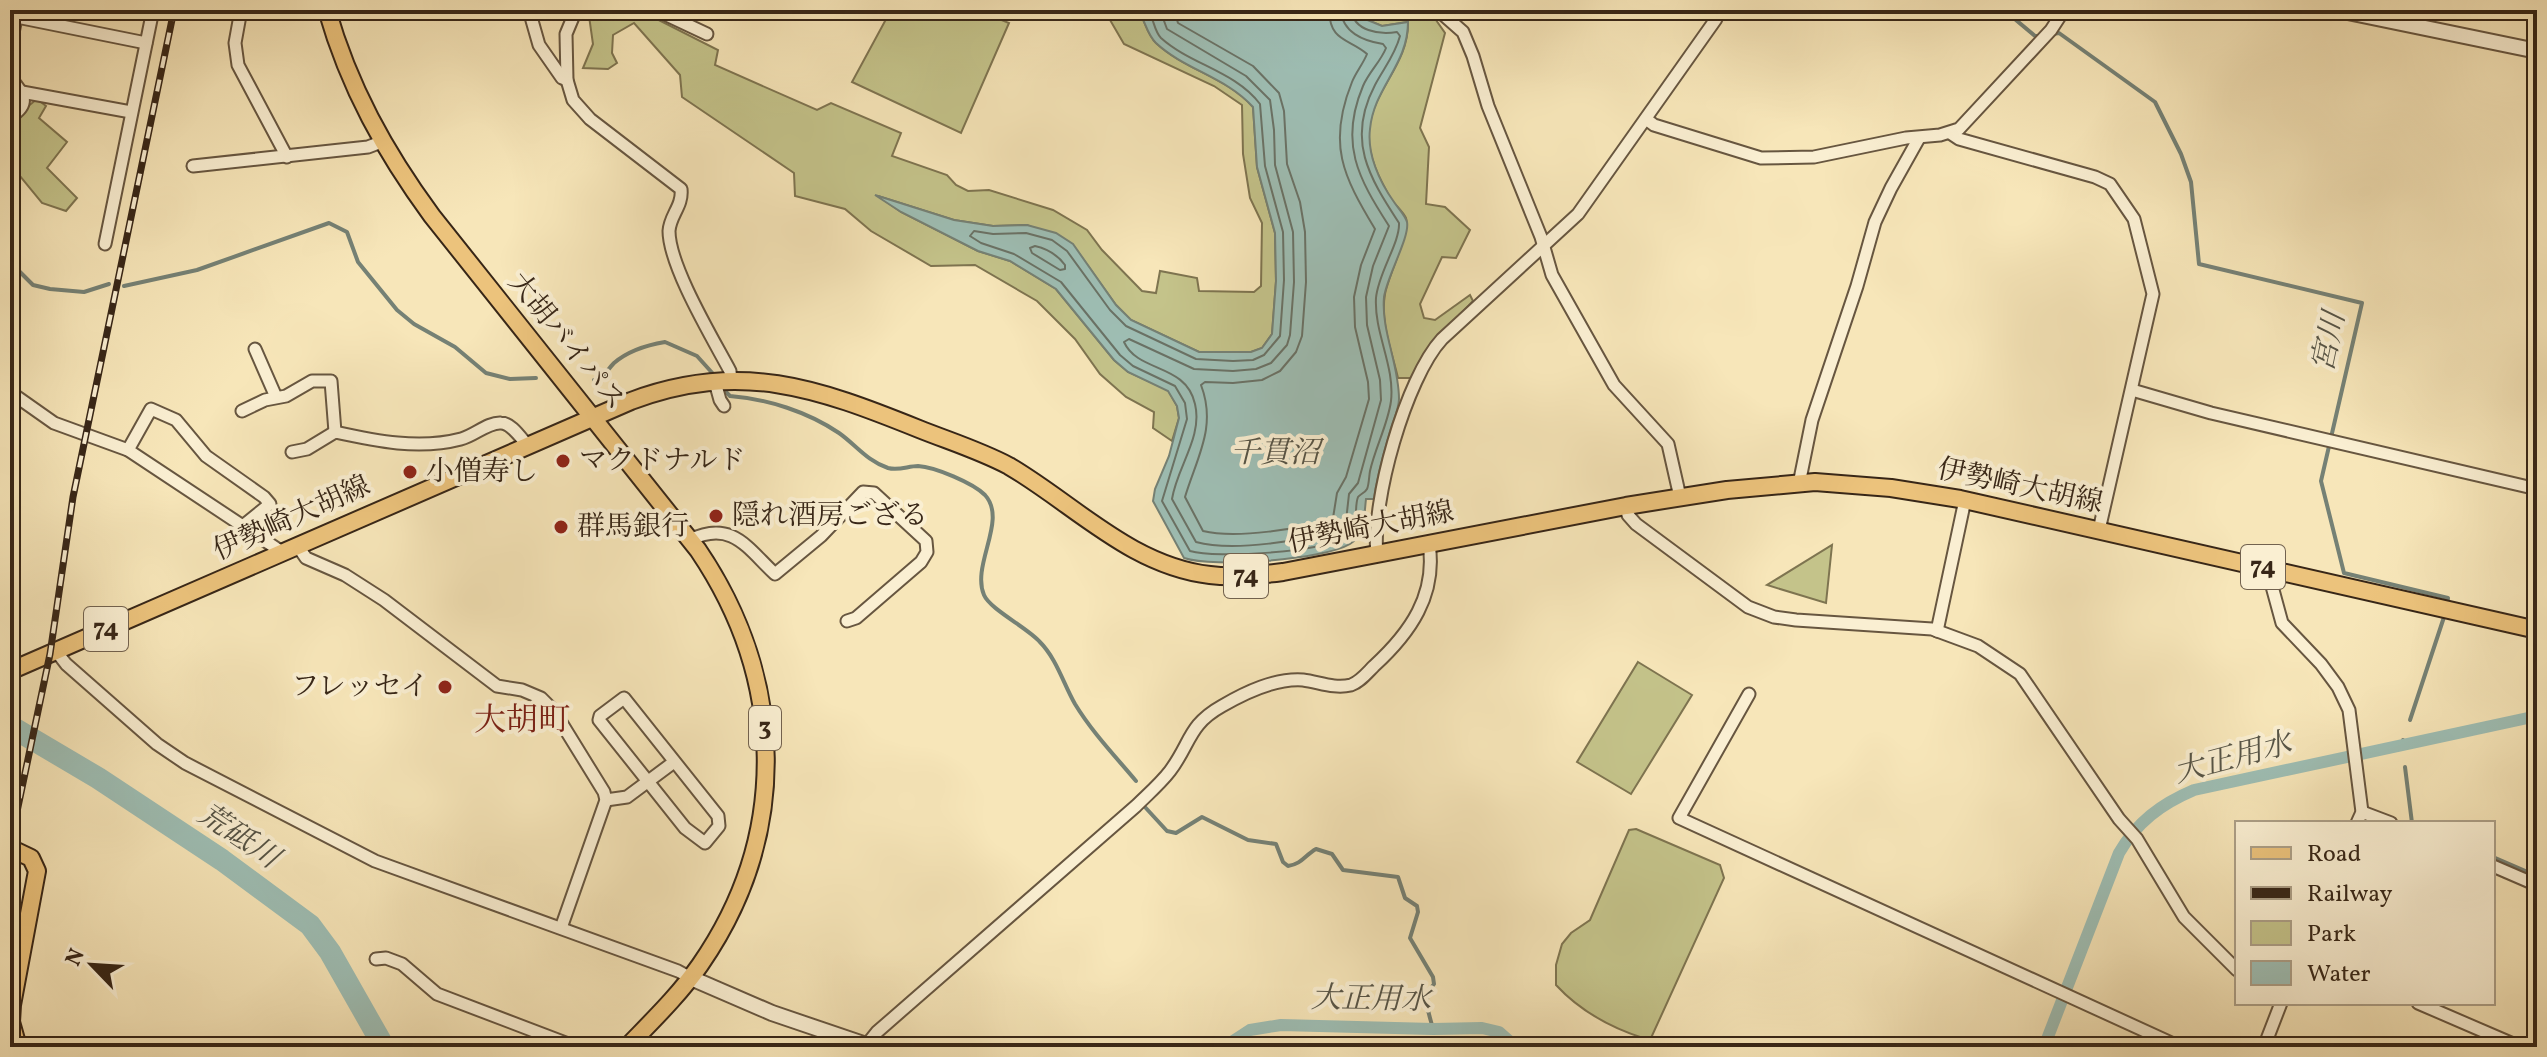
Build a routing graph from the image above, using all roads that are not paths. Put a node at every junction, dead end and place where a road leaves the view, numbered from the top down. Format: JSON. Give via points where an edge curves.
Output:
{"nodes":[{"id":1,"x":153,"y":10,"type":"edge"},
{"id":2,"x":241,"y":10,"type":"edge"},
{"id":3,"x":327,"y":10,"type":"edge"},
{"id":4,"x":529,"y":10,"type":"edge"},
{"id":5,"x":576,"y":10,"type":"edge"},
{"id":6,"x":656,"y":10,"type":"edge"},
{"id":7,"x":1438,"y":10,"type":"edge"},
{"id":8,"x":1703,"y":10,"type":"edge"},
{"id":9,"x":2064,"y":10,"type":"edge"},
{"id":10,"x":2338,"y":10,"type":"edge"},
{"id":11,"x":17,"y":13,"type":"edge"},
{"id":12,"x":707,"y":34,"type":"dead end"},
{"id":13,"x":146,"y":43,"type":"junction"},
{"id":14,"x":10,"y":48,"type":"edge"},
{"id":15,"x":2537,"y":51,"type":"edge"},
{"id":16,"x":10,"y":77,"type":"edge"},
{"id":17,"x":567,"y":80,"type":"junction"},
{"id":18,"x":22,"y":92,"type":"junction"},
{"id":19,"x":131,"y":112,"type":"junction"},
{"id":20,"x":10,"y":117,"type":"edge"},
{"id":21,"x":1646,"y":119,"type":"junction"},
{"id":22,"x":1950,"y":133,"type":"junction"},
{"id":23,"x":1919,"y":138,"type":"junction"},
{"id":24,"x":381,"y":142,"type":"junction"},
{"id":25,"x":287,"y":157,"type":"junction"},
{"id":26,"x":193,"y":166,"type":"dead end"},
{"id":27,"x":105,"y":244,"type":"dead end"},
{"id":28,"x":1543,"y":247,"type":"junction"},
{"id":29,"x":255,"y":349,"type":"dead end"},
{"id":30,"x":723,"y":381,"type":"junction"},
{"id":31,"x":2132,"y":390,"type":"junction"},
{"id":32,"x":10,"y":392,"type":"edge"},
{"id":33,"x":276,"y":397,"type":"junction"},
{"id":34,"x":724,"y":406,"type":"dead end"},
{"id":35,"x":242,"y":411,"type":"dead end"},
{"id":36,"x":593,"y":417,"type":"junction"},
{"id":37,"x":335,"y":432,"type":"junction"},
{"id":38,"x":529,"y":447,"type":"junction"},
{"id":39,"x":128,"y":450,"type":"junction"},
{"id":40,"x":292,"y":452,"type":"dead end"},
{"id":41,"x":1799,"y":484,"type":"junction"},
{"id":42,"x":2537,"y":489,"type":"edge"},
{"id":43,"x":1680,"y":497,"type":"junction"},
{"id":44,"x":1965,"y":500,"type":"junction"},
{"id":45,"x":1626,"y":506,"type":"junction"},
{"id":46,"x":244,"y":525,"type":"junction"},
{"id":47,"x":2099,"y":530,"type":"junction"},
{"id":48,"x":690,"y":540,"type":"junction"},
{"id":49,"x":1429,"y":544,"type":"junction"},
{"id":50,"x":289,"y":548,"type":"junction"},
{"id":51,"x":1377,"y":555,"type":"junction"},
{"id":52,"x":2267,"y":568,"type":"junction"},
{"id":53,"x":847,"y":621,"type":"dead end"},
{"id":54,"x":2537,"y":630,"type":"edge"},
{"id":55,"x":1937,"y":631,"type":"junction"},
{"id":56,"x":56,"y":651,"type":"junction"},
{"id":57,"x":11,"y":669,"type":"edge"},
{"id":58,"x":1749,"y":694,"type":"dead end"},
{"id":59,"x":674,"y":762,"type":"junction"},
{"id":60,"x":648,"y":782,"type":"junction"},
{"id":61,"x":606,"y":800,"type":"junction"},
{"id":62,"x":2360,"y":817,"type":"edge"},
{"id":63,"x":2381,"y":821,"type":"edge"},
{"id":64,"x":10,"y":848,"type":"edge"},
{"id":65,"x":2495,"y":867,"type":"edge"},
{"id":66,"x":2537,"y":885,"type":"edge"},
{"id":67,"x":561,"y":928,"type":"junction"},
{"id":68,"x":376,"y":959,"type":"dead end"},
{"id":69,"x":2235,"y":968,"type":"edge"},
{"id":70,"x":691,"y":978,"type":"junction"},
{"id":71,"x":2280,"y":1005,"type":"edge"},
{"id":72,"x":2423,"y":1005,"type":"edge"},
{"id":73,"x":868,"y":1046,"type":"edge"},
{"id":74,"x":18,"y":1047,"type":"edge"},
{"id":75,"x":576,"y":1047,"type":"edge"},
{"id":76,"x":627,"y":1047,"type":"edge"},
{"id":77,"x":2180,"y":1047,"type":"edge"},
{"id":78,"x":2264,"y":1047,"type":"edge"},
{"id":79,"x":2520,"y":1047,"type":"edge"}],
"edges":[{"from":1,"to":13,"type":"street"},
{"from":2,"to":25,"type":"street","via":[[235,43],[238,65]]},
{"from":3,"to":24,"type":"main road","name":"大胡バイパス","number":"3","via":[[350,80]]},
{"from":4,"to":17,"type":"street","via":[[539,45]]},
{"from":5,"to":17,"type":"street","via":[[566,34]]},
{"from":6,"to":12,"type":"street"},
{"from":7,"to":28,"type":"street","via":[[1463,32]]},
{"from":8,"to":21,"type":"street","via":[[1716,19]]},
{"from":9,"to":22,"type":"street","via":[[2051,30]]},
{"from":10,"to":15,"type":"street"},
{"from":11,"to":13,"type":"street"},
{"from":11,"to":14,"type":"street"},
{"from":13,"to":19,"type":"street"},
{"from":16,"to":18,"type":"street"},
{"from":17,"to":30,"type":"street","via":[[573,100],[590,119],[681,189],[669,230],[673,251],[730,371]]},
{"from":18,"to":19,"type":"street"},
{"from":18,"to":20,"type":"street","via":[[22,107]]},
{"from":19,"to":27,"type":"street"},
{"from":21,"to":23,"type":"street","via":[[1761,158],[1814,157]]},
{"from":21,"to":28,"type":"street","via":[[1578,214]]},
{"from":22,"to":23,"type":"street"},
{"from":22,"to":31,"type":"street","via":[[2095,177],[2110,184],[2124,201],[2134,219],[2153,294]]},
{"from":23,"to":41,"type":"street","via":[[1875,222],[1812,420]]},
{"from":24,"to":25,"type":"street"},
{"from":24,"to":36,"type":"main road","name":"大胡バイパス","number":"3","via":[[432,216]]},
{"from":25,"to":26,"type":"street"},
{"from":28,"to":43,"type":"street","via":[[1552,275],[1598,360],[1670,448]]},
{"from":28,"to":51,"type":"street","via":[[1442,339],[1423,364],[1386,467]]},
{"from":29,"to":33,"type":"street"},
{"from":30,"to":34,"type":"street"},
{"from":30,"to":36,"type":"main road","name":"伊勢崎大胡線","number":"74","via":[[642,397]]},
{"from":30,"to":51,"type":"main road","name":"伊勢崎大胡線","number":"74","via":[[769,381],[823,392],[979,453],[1138,551],[1186,570],[1222,576],[1266,574]]},
{"from":31,"to":42,"type":"street"},
{"from":31,"to":47,"type":"street"},
{"from":32,"to":39,"type":"street","via":[[54,423]]},
{"from":33,"to":35,"type":"street"},
{"from":33,"to":37,"type":"street","via":[[312,381],[331,381]]},
{"from":36,"to":38,"type":"main road","name":"伊勢崎大胡線","number":"74"},
{"from":36,"to":48,"type":"main road","name":"大胡バイパス","number":"3"},
{"from":37,"to":38,"type":"street","via":[[389,444],[430,443],[464,438],[498,422],[507,423]]},
{"from":37,"to":40,"type":"street"},
{"from":38,"to":50,"type":"main road","name":"伊勢崎大胡線","number":"74"},
{"from":39,"to":46,"type":"street"},
{"from":39,"to":46,"type":"street","via":[[151,409],[176,420],[206,456],[270,504]]},
{"from":41,"to":43,"type":"main road","name":"伊勢崎大胡線","number":"74"},
{"from":41,"to":44,"type":"main road","name":"伊勢崎大胡線","number":"74","via":[[1891,488]]},
{"from":43,"to":45,"type":"main road","name":"伊勢崎大胡線","number":"74"},
{"from":44,"to":47,"type":"main road","name":"伊勢崎大胡線","number":"74"},
{"from":44,"to":55,"type":"street"},
{"from":45,"to":49,"type":"main road","name":"伊勢崎大胡線","number":"74"},
{"from":45,"to":55,"type":"street","via":[[1636,524],[1748,607],[1796,620]]},
{"from":46,"to":50,"type":"street"},
{"from":47,"to":52,"type":"main road","name":"伊勢崎大胡線","number":"74"},
{"from":48,"to":53,"type":"street","via":[[706,533],[736,536],[775,574],[863,492],[874,493],[926,541],[927,552]]},
{"from":48,"to":70,"type":"main road","name":"大胡バイパス","number":"3","via":[[726,596],[746,642],[767,751],[763,810],[746,878],[726,924]]},
{"from":49,"to":51,"type":"main road","name":"伊勢崎大胡線","number":"74"},
{"from":49,"to":73,"type":"street","via":[[1429,580],[1420,613],[1389,653],[1357,682],[1278,682],[1218,708],[1194,728],[1170,771],[1136,806],[877,1032]]},
{"from":50,"to":56,"type":"main road","name":"伊勢崎大胡線","number":"74"},
{"from":50,"to":61,"type":"street","via":[[384,600],[497,686],[541,698]]},
{"from":52,"to":54,"type":"main road","name":"伊勢崎大胡線","number":"74"},
{"from":52,"to":62,"type":"street","via":[[2282,623],[2321,664],[2349,710]]},
{"from":55,"to":69,"type":"street","via":[[1978,646],[2020,674],[2137,839],[2184,917]]},
{"from":56,"to":57,"type":"main road","name":"伊勢崎大胡線","number":"74"},
{"from":56,"to":67,"type":"street","via":[[157,744],[185,763],[375,861]]},
{"from":58,"to":77,"type":"street","via":[[1679,818]]},
{"from":59,"to":60,"type":"street"},
{"from":59,"to":60,"type":"street","via":[[720,820],[705,843],[685,828]]},
{"from":59,"to":60,"type":"street","via":[[624,698],[600,716]]},
{"from":60,"to":61,"type":"street","via":[[627,797]]},
{"from":61,"to":67,"type":"street"},
{"from":62,"to":63,"type":"street"},
{"from":64,"to":74,"type":"main road","via":[[31,858],[37,871],[12,1005]]},
{"from":65,"to":66,"type":"street"},
{"from":67,"to":70,"type":"street"},
{"from":68,"to":75,"type":"street","via":[[397,961],[437,994]]},
{"from":70,"to":73,"type":"street"},
{"from":70,"to":76,"type":"main road","name":"大胡バイパス","number":"3"},
{"from":71,"to":78,"type":"street"},
{"from":72,"to":79,"type":"street"}]}
